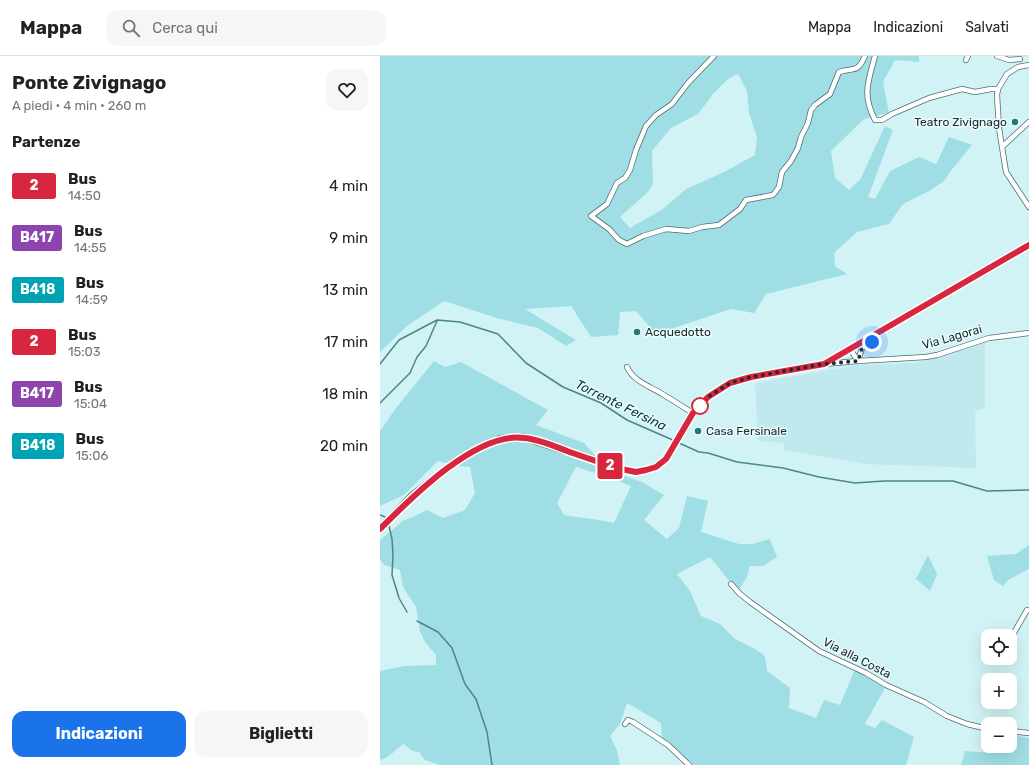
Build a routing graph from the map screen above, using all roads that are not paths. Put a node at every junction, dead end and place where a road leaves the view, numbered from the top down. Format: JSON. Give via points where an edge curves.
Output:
{"nodes":[{"id":1,"x":714,"y":56,"type":"edge"},
{"id":2,"x":865,"y":56,"type":"edge"},
{"id":3,"x":875,"y":56,"type":"edge"},
{"id":4,"x":997,"y":56,"type":"edge"},
{"id":5,"x":1021,"y":57,"type":"edge"},
{"id":6,"x":1020,"y":66,"type":"junction"},
{"id":7,"x":1028,"y":67,"type":"edge"},
{"id":8,"x":998,"y":89,"type":"junction"},
{"id":9,"x":1029,"y":122,"type":"edge"},
{"id":10,"x":1003,"y":146,"type":"junction"},
{"id":11,"x":1029,"y":207,"type":"edge"},
{"id":12,"x":1029,"y":245,"type":"edge"},
{"id":13,"x":1029,"y":333,"type":"edge"},
{"id":14,"x":875,"y":334,"type":"junction"},
{"id":15,"x":850,"y":349,"type":"junction"},
{"id":16,"x":858,"y":361,"type":"junction"},
{"id":17,"x":824,"y":364,"type":"junction"},
{"id":18,"x":627,"y":367,"type":"dead end"},
{"id":19,"x":693,"y":413,"type":"junction"},
{"id":20,"x":500,"y":439,"type":"tunnel mouth"},
{"id":21,"x":436,"y":477,"type":"tunnel mouth"},
{"id":22,"x":380,"y":529,"type":"edge"},
{"id":23,"x":731,"y":584,"type":"dead end"},
{"id":24,"x":1029,"y":610,"type":"edge"},
{"id":25,"x":1016,"y":629,"type":"edge"},
{"id":26,"x":625,"y":724,"type":"dead end"},
{"id":27,"x":981,"y":727,"type":"edge"},
{"id":28,"x":1017,"y":732,"type":"edge"},
{"id":29,"x":1029,"y":733,"type":"edge"},
{"id":30,"x":689,"y":765,"type":"edge"}],
"edges":[{"from":1,"to":2,"type":"street","via":[[672,104],[646,126],[630,170],[625,178],[617,182],[607,204],[591,216],[627,244],[666,229],[689,231],[719,225],[740,209],[746,200],[773,195],[779,187],[782,172],[798,148],[808,123],[810,110],[830,94],[839,72],[854,70]]},
{"from":3,"to":8,"type":"street","via":[[868,81],[867,97],[868,108],[875,120],[882,120],[929,98],[962,89],[975,92]]},
{"from":4,"to":5,"type":"street","via":[[1009,60]]},
{"from":5,"to":6,"type":"street"},
{"from":6,"to":7,"type":"street"},
{"from":6,"to":8,"type":"street","via":[[1007,74]]},
{"from":8,"to":10,"type":"street","via":[[999,128]]},
{"from":9,"to":10,"type":"street"},
{"from":10,"to":11,"type":"street","via":[[1006,172]]},
{"from":12,"to":14,"type":"main road","name":"Via Lagorai"},
{"from":13,"to":16,"type":"street","name":"Via Lagorai","via":[[989,338],[926,357]]},
{"from":14,"to":15,"type":"main road","name":"Via Lagorai"},
{"from":14,"to":16,"type":"street","name":"Via Lagorai","via":[[872,342],[862,348]]},
{"from":15,"to":16,"type":"street"},
{"from":15,"to":17,"type":"main road","name":"Via Lagorai"},
{"from":16,"to":17,"type":"street","name":"Via Lagorai"},
{"from":17,"to":19,"type":"main road","name":"Via Lagorai","via":[[730,383],[708,397]]},
{"from":18,"to":19,"type":"street","via":[[630,374],[642,383]]},
{"from":19,"to":20,"type":"main road","name":"Via Lagorai","via":[[668,456],[656,467],[636,472],[523,437]]},
{"from":21,"to":22,"type":"main road","via":[[412,496]]},
{"from":23,"to":27,"type":"street","name":"Via alla Costa","via":[[750,602],[820,651],[947,716]]},
{"from":24,"to":25,"type":"street"},
{"from":26,"to":30,"type":"street","via":[[628,720],[633,722],[668,745]]},
{"from":28,"to":29,"type":"street"}]}
